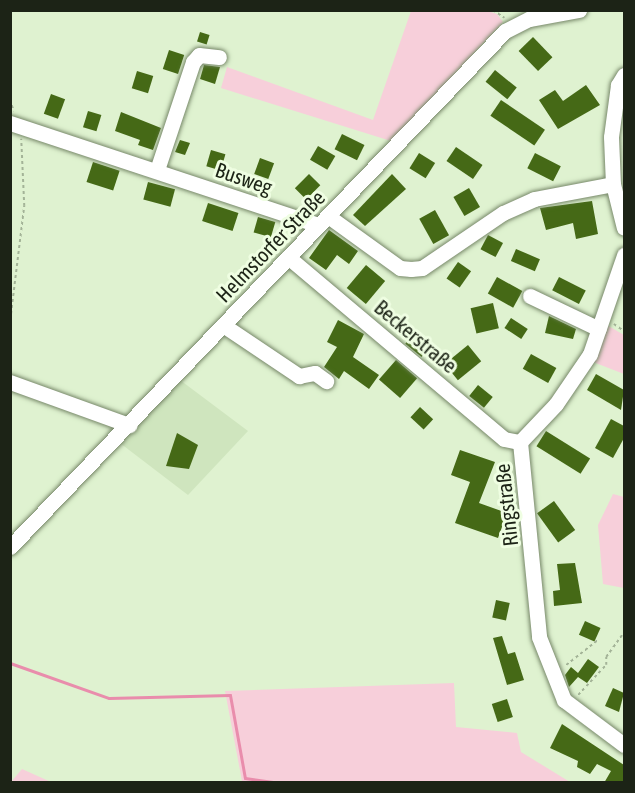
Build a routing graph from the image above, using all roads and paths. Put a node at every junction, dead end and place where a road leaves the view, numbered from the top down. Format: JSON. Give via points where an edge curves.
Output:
{"nodes":[{"id":1,"x":579,"y":10,"type":"edge"},
{"id":2,"x":219,"y":57,"type":"dead end"},
{"id":3,"x":624,"y":75,"type":"edge"},
{"id":4,"x":10,"y":100,"type":"edge"},
{"id":5,"x":14,"y":124,"type":"edge"},
{"id":6,"x":157,"y":170,"type":"junction"},
{"id":7,"x":613,"y":184,"type":"junction"},
{"id":8,"x":323,"y":220,"type":"junction"},
{"id":9,"x":624,"y":228,"type":"edge"},
{"id":10,"x":624,"y":255,"type":"edge"},
{"id":11,"x":288,"y":257,"type":"junction"},
{"id":12,"x":621,"y":275,"type":"edge"},
{"id":13,"x":531,"y":296,"type":"dead end"},
{"id":14,"x":10,"y":320,"type":"edge"},
{"id":15,"x":223,"y":325,"type":"junction"},
{"id":16,"x":599,"y":329,"type":"junction"},
{"id":17,"x":326,"y":381,"type":"dead end"},
{"id":18,"x":10,"y":382,"type":"edge"},
{"id":19,"x":129,"y":425,"type":"junction"},
{"id":20,"x":520,"y":442,"type":"junction"},
{"id":21,"x":10,"y":547,"type":"edge"},
{"id":22,"x":622,"y":635,"type":"dead end"},
{"id":23,"x":599,"y":639,"type":"dead end"},
{"id":24,"x":566,"y":665,"type":"dead end"},
{"id":25,"x":570,"y":705,"type":"junction"},
{"id":26,"x":624,"y":745,"type":"edge"}],
"edges":[{"from":1,"to":8,"type":"street","name":"Helmstorfer Straße","via":[[529,19],[505,31]]},
{"from":2,"to":6,"type":"street","via":[[199,55],[193,62]]},
{"from":3,"to":7,"type":"street","via":[[618,85],[612,120]]},
{"from":4,"to":5,"type":"path"},
{"from":5,"to":6,"type":"street","name":"Busweg"},
{"from":5,"to":14,"type":"path","via":[[24,206]]},
{"from":6,"to":8,"type":"street","name":"Busweg"},
{"from":7,"to":8,"type":"street","name":"Busweg","via":[[534,199],[503,213],[422,268],[400,268]]},
{"from":7,"to":9,"type":"street"},
{"from":8,"to":11,"type":"street","name":"Helmstorfer Straße"},
{"from":10,"to":12,"type":"street","name":"Ringstraße"},
{"from":11,"to":15,"type":"street","name":"Helmstorfer Straße"},
{"from":11,"to":20,"type":"street","name":"Beckerstraße","via":[[504,439]]},
{"from":12,"to":16,"type":"street","name":"Ringstraße"},
{"from":13,"to":16,"type":"street"},
{"from":15,"to":17,"type":"street","via":[[299,376],[315,373]]},
{"from":15,"to":19,"type":"street","name":"Helmstorfer Straße"},
{"from":16,"to":20,"type":"street","name":"Ringstraße","via":[[577,375]]},
{"from":18,"to":19,"type":"street"},
{"from":19,"to":21,"type":"street","name":"Helmstorfer Straße"},
{"from":20,"to":25,"type":"street","name":"Ringstraße","via":[[539,637],[564,700]]},
{"from":22,"to":25,"type":"path","via":[[606,657],[606,664]]},
{"from":23,"to":24,"type":"path"},
{"from":25,"to":26,"type":"street","name":"Ringstraße"}]}
